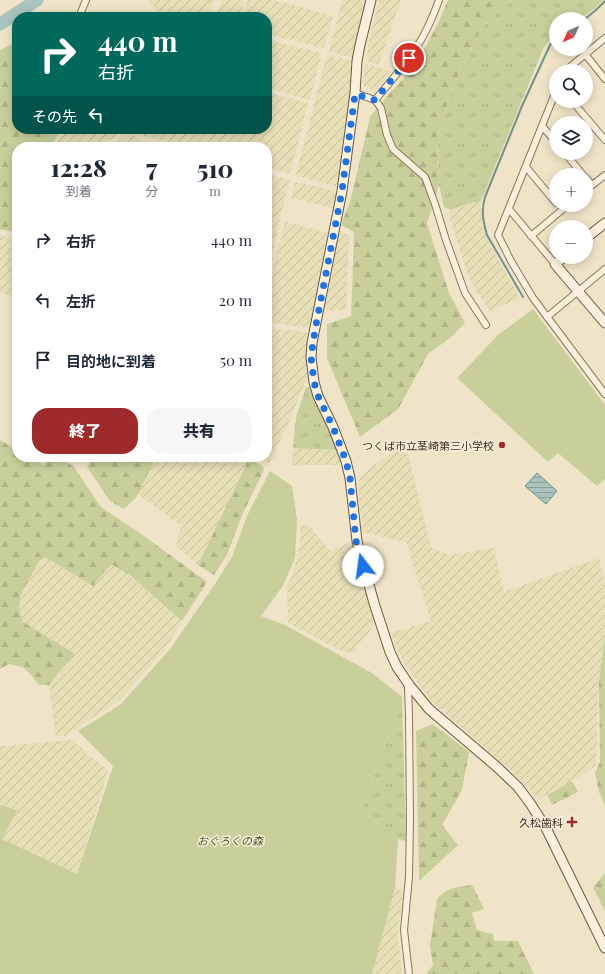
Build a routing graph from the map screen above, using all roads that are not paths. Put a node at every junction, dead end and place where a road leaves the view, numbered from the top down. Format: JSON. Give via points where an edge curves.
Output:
{"nodes":[{"id":1,"x":86,"y":0,"type":"edge"},
{"id":2,"x":371,"y":0,"type":"edge"},
{"id":3,"x":438,"y":0,"type":"edge"},
{"id":4,"x":81,"y":12,"type":"edge"},
{"id":5,"x":605,"y":38,"type":"edge"},
{"id":6,"x":593,"y":48,"type":"edge"},
{"id":7,"x":583,"y":56,"type":"edge"},
{"id":8,"x":587,"y":56,"type":"edge"},
{"id":9,"x":573,"y":64,"type":"edge"},
{"id":10,"x":605,"y":79,"type":"edge"},
{"id":11,"x":355,"y":94,"type":"junction"},
{"id":12,"x":375,"y":100,"type":"junction"},
{"id":13,"x":549,"y":108,"type":"edge"},
{"id":14,"x":578,"y":108,"type":"edge"},
{"id":15,"x":542,"y":126,"type":"junction"},
{"id":16,"x":549,"y":134,"type":"edge"},
{"id":17,"x":605,"y":140,"type":"edge"},
{"id":18,"x":571,"y":160,"type":"edge"},
{"id":19,"x":526,"y":167,"type":"junction"},
{"id":20,"x":577,"y":168,"type":"edge"},
{"id":21,"x":605,"y":175,"type":"edge"},
{"id":22,"x":593,"y":184,"type":"edge"},
{"id":23,"x":549,"y":195,"type":"edge"},
{"id":24,"x":509,"y":209,"type":"junction"},
{"id":25,"x":556,"y":212,"type":"edge"},
{"id":26,"x":605,"y":222,"type":"edge"},
{"id":27,"x":593,"y":232,"type":"edge"},
{"id":28,"x":531,"y":236,"type":"junction"},
{"id":29,"x":549,"y":256,"type":"edge"},
{"id":30,"x":556,"y":264,"type":"edge"},
{"id":31,"x":605,"y":269,"type":"edge"},
{"id":32,"x":578,"y":291,"type":"junction"},
{"id":33,"x":547,"y":317,"type":"junction"},
{"id":34,"x":605,"y":324,"type":"edge"},
{"id":35,"x":486,"y":325,"type":"dead end"},
{"id":36,"x":605,"y":394,"type":"edge"},
{"id":37,"x":408,"y":688,"type":"dead end"},
{"id":38,"x":605,"y":948,"type":"edge"},
{"id":39,"x":409,"y":974,"type":"edge"}],
"edges":[{"from":1,"to":4,"type":"street"},
{"from":2,"to":11,"type":"street","via":[[358,60]]},
{"from":3,"to":12,"type":"street","via":[[428,28],[420,41]]},
{"from":5,"to":6,"type":"street"},
{"from":7,"to":9,"type":"street"},
{"from":8,"to":10,"type":"street"},
{"from":11,"to":12,"type":"street"},
{"from":11,"to":38,"type":"street","via":[[342,191],[311,357],[318,396],[346,461],[356,541],[372,597],[390,652],[404,678],[429,709],[497,766],[524,795],[549,834]]},
{"from":12,"to":35,"type":"street","via":[[381,108],[393,149],[425,177],[464,293]]},
{"from":13,"to":15,"type":"street"},
{"from":14,"to":17,"type":"street"},
{"from":15,"to":16,"type":"street"},
{"from":15,"to":19,"type":"street"},
{"from":18,"to":20,"type":"street"},
{"from":19,"to":23,"type":"street"},
{"from":19,"to":24,"type":"street"},
{"from":21,"to":22,"type":"street"},
{"from":24,"to":28,"type":"street"},
{"from":24,"to":33,"type":"street","via":[[498,235],[522,280]]},
{"from":25,"to":28,"type":"street"},
{"from":26,"to":27,"type":"street"},
{"from":28,"to":29,"type":"street"},
{"from":30,"to":32,"type":"street"},
{"from":31,"to":32,"type":"street"},
{"from":32,"to":33,"type":"street"},
{"from":32,"to":34,"type":"street"},
{"from":33,"to":36,"type":"street"},
{"from":37,"to":39,"type":"street","via":[[410,827],[404,930]]}]}
